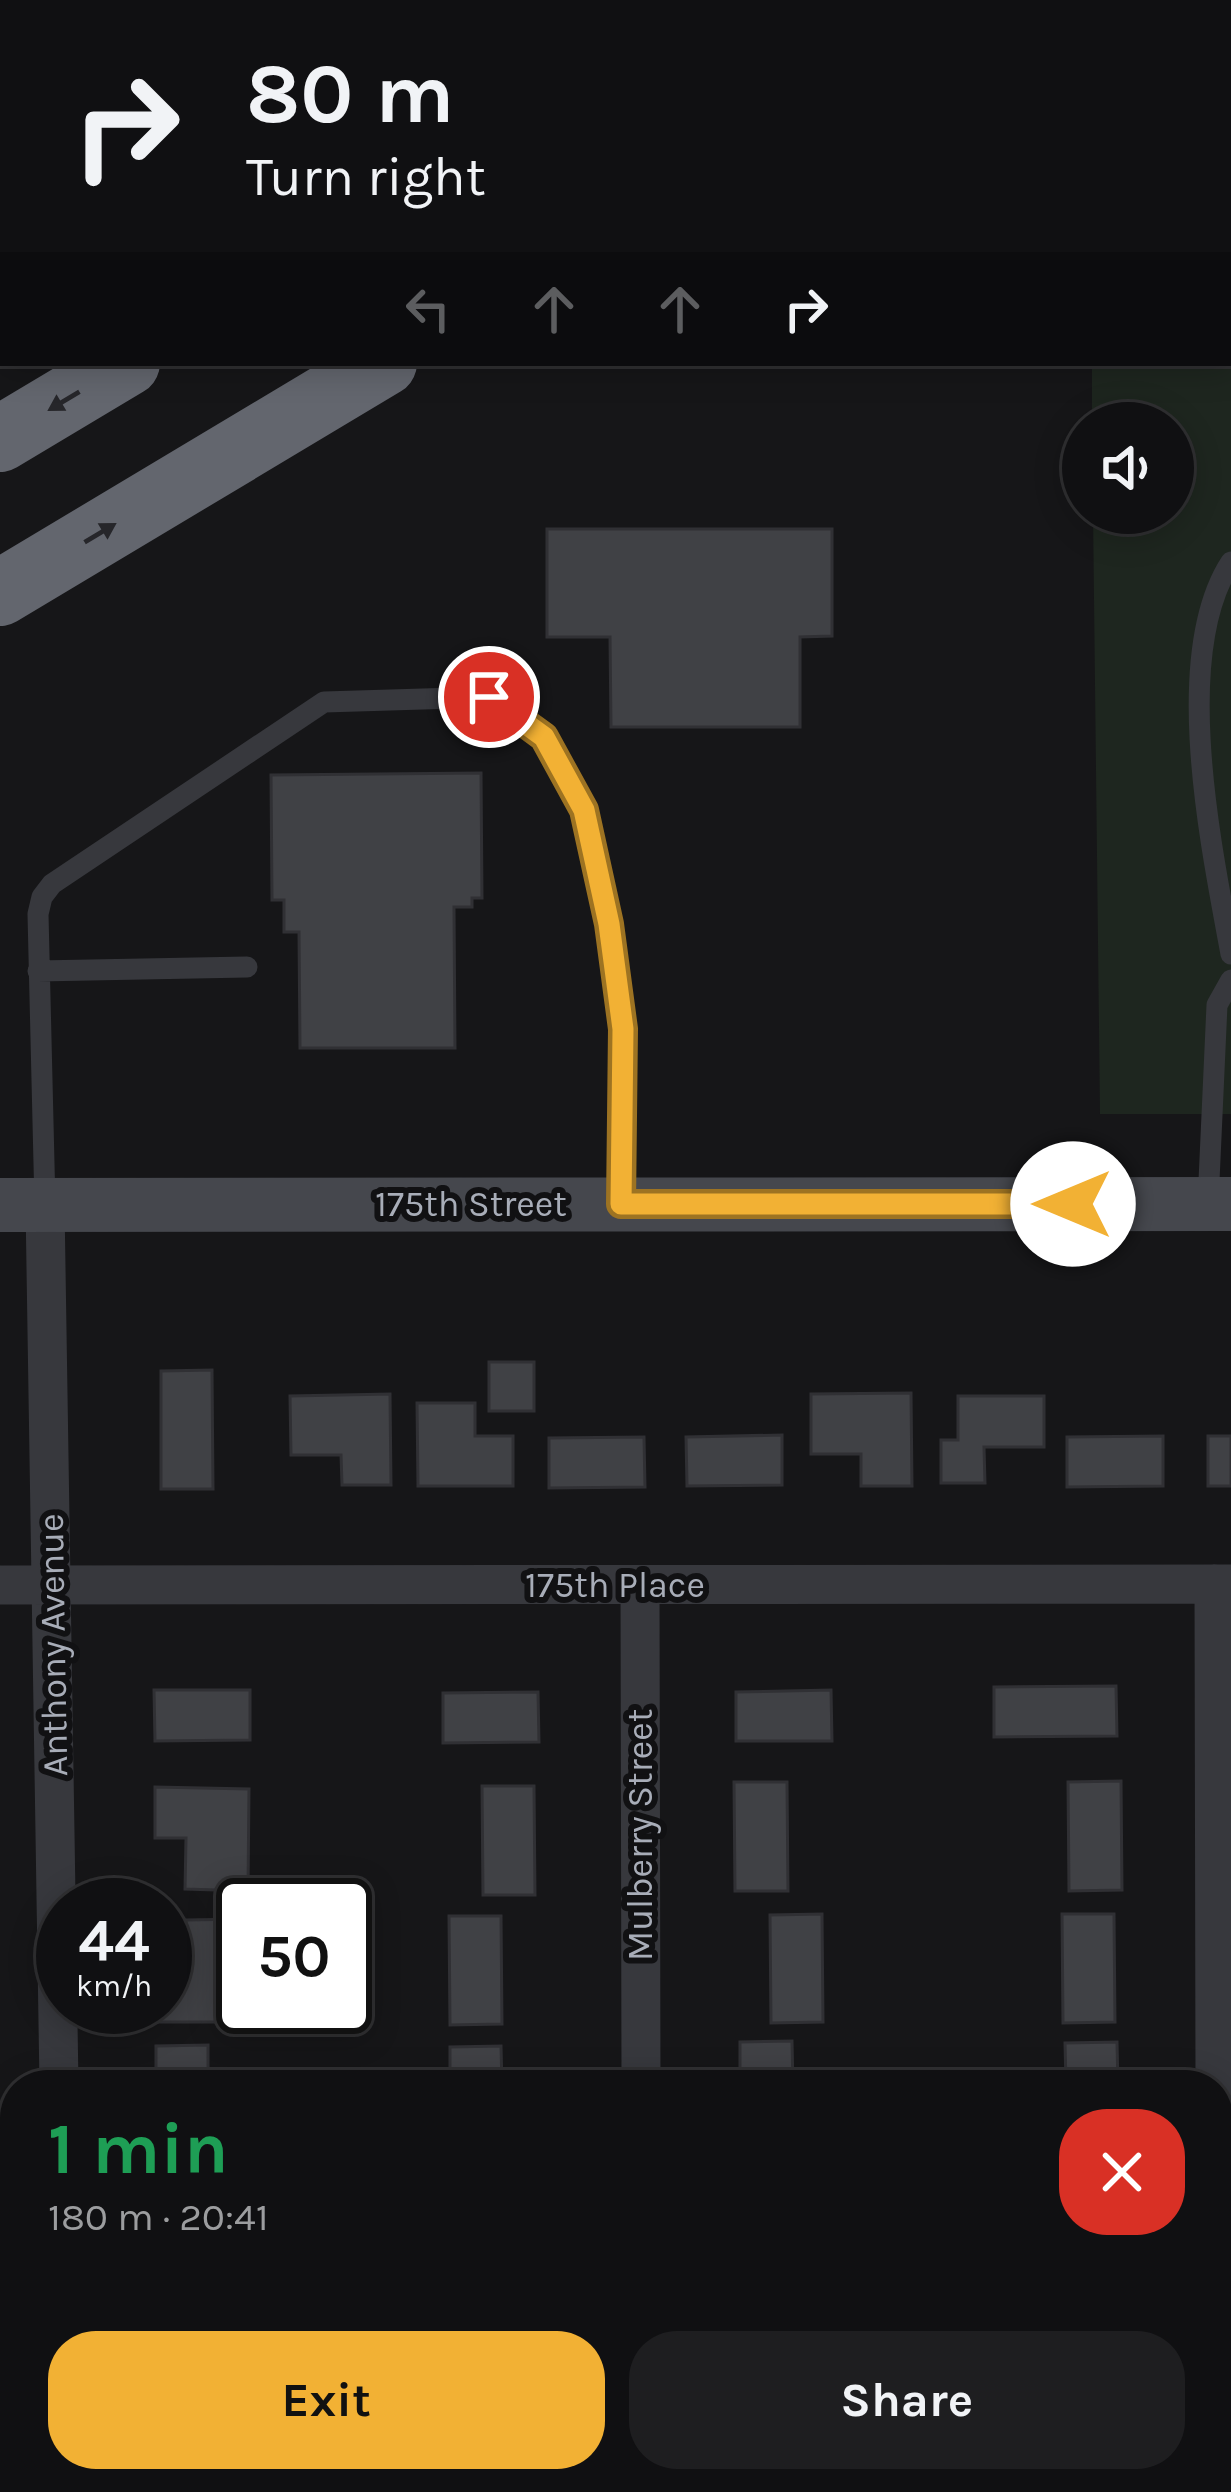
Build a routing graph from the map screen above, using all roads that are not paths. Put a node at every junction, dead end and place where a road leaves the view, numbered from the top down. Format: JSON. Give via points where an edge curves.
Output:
{"nodes":[{"id":1,"x":123,"y":366,"type":"edge"},
{"id":2,"x":379,"y":366,"type":"edge"},
{"id":3,"x":0,"y":440,"type":"edge"},
{"id":4,"x":1231,"y":562,"type":"edge"},
{"id":5,"x":0,"y":593,"type":"edge"},
{"id":6,"x":1227,"y":908,"type":"edge"},
{"id":7,"x":1231,"y":954,"type":"edge"},
{"id":8,"x":247,"y":967,"type":"dead end"},
{"id":9,"x":38,"y":971,"type":"junction"},
{"id":10,"x":1231,"y":980,"type":"edge"},
{"id":11,"x":621,"y":1204,"type":"junction"},
{"id":12,"x":1220,"y":1204,"type":"edge"},
{"id":13,"x":23,"y":1205,"type":"edge"},
{"id":14,"x":1223,"y":1584,"type":"edge"},
{"id":15,"x":0,"y":1585,"type":"edge"},
{"id":16,"x":53,"y":1585,"type":"junction"},
{"id":17,"x":640,"y":1585,"type":"junction"},
{"id":18,"x":58,"y":2070,"type":"edge"},
{"id":19,"x":640,"y":2070,"type":"edge"},
{"id":20,"x":1215,"y":2070,"type":"edge"}],
"edges":[{"from":1,"to":3,"type":"highway","one_way":true},
{"from":5,"to":2,"type":"highway","one_way":true},
{"from":4,"to":6,"type":"lane","via":[[1203,631],[1200,716],[1209,830]]},
{"from":6,"to":7,"type":"lane"},
{"from":8,"to":9,"type":"lane"},
{"from":9,"to":11,"type":"lane","via":[[38,914],[52,884],[324,702],[489,697],[544,737],[584,810],[623,1029]]},
{"from":9,"to":13,"type":"lane"},
{"from":10,"to":12,"type":"lane","via":[[1217,1005]]},
{"from":11,"to":12,"type":"main road","name":"175th Street"},
{"from":11,"to":13,"type":"main road","name":"175th Street"},
{"from":13,"to":16,"type":"street","name":"Anthony Avenue"},
{"from":14,"to":17,"type":"street","name":"175th Place"},
{"from":14,"to":20,"type":"street"},
{"from":15,"to":16,"type":"street","name":"175th Place"},
{"from":16,"to":17,"type":"street","name":"175th Place"},
{"from":16,"to":18,"type":"street","name":"Anthony Avenue"},
{"from":17,"to":19,"type":"street","name":"Mulberry Street"}]}
